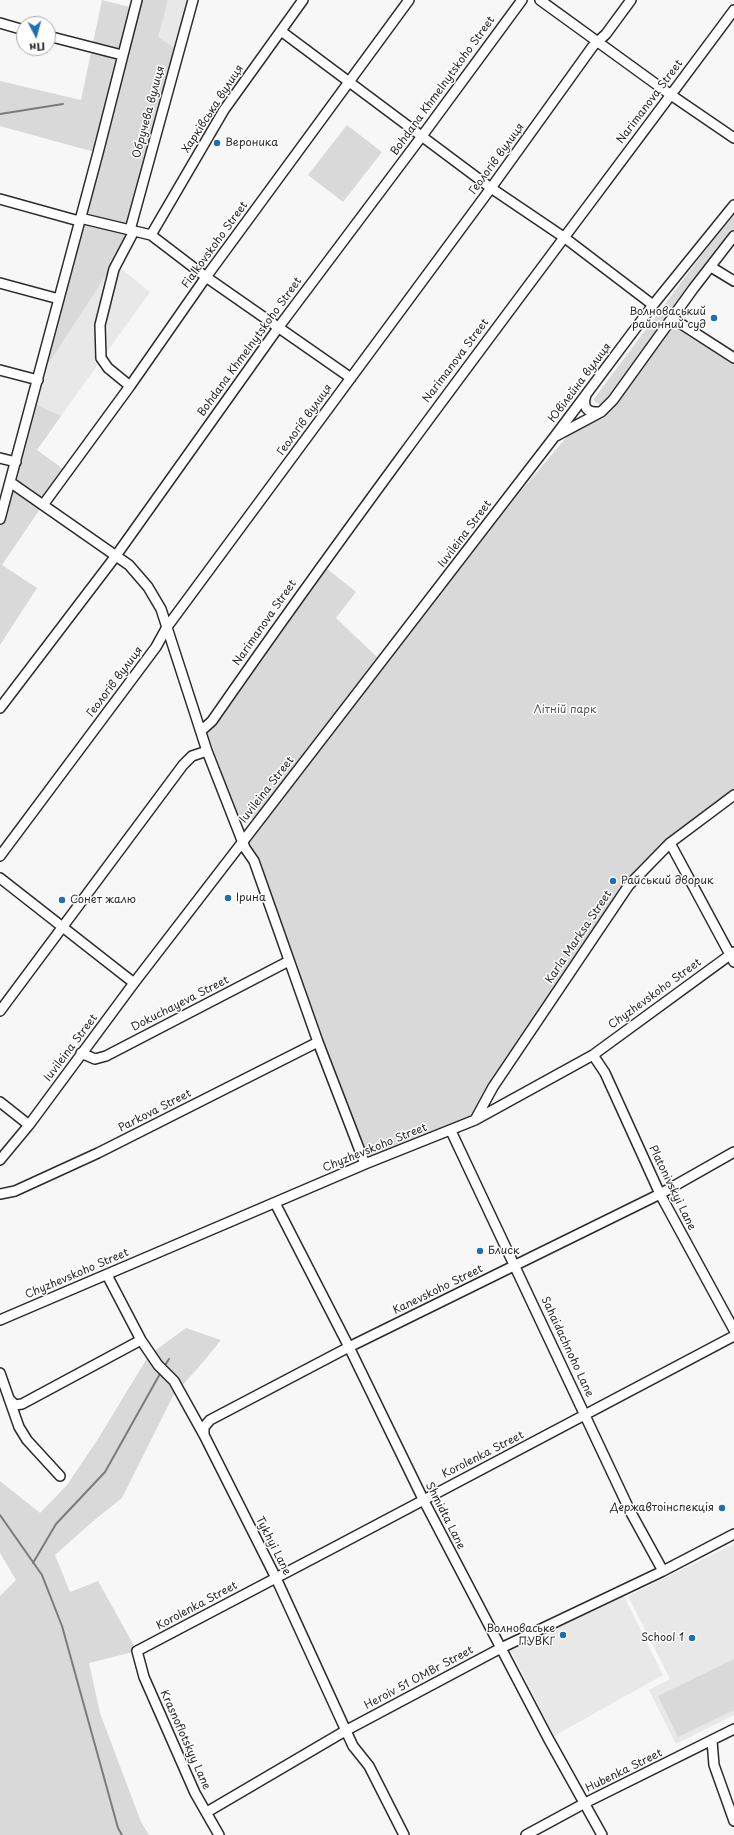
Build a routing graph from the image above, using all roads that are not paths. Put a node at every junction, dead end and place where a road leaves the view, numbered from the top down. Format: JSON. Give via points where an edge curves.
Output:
{"nodes":[{"id":1,"x":137,"y":0,"type":"edge"},
{"id":2,"x":193,"y":0,"type":"edge"},
{"id":3,"x":303,"y":0,"type":"edge"},
{"id":4,"x":409,"y":0,"type":"edge"},
{"id":5,"x":522,"y":0,"type":"edge"},
{"id":6,"x":540,"y":0,"type":"edge"},
{"id":7,"x":631,"y":0,"type":"edge"},
{"id":8,"x":734,"y":10,"type":"edge"},
{"id":9,"x":0,"y":23,"type":"edge"},
{"id":10,"x":16,"y":28,"type":"edge"},
{"id":11,"x":281,"y":31,"type":"junction"},
{"id":12,"x":56,"y":38,"type":"edge"},
{"id":13,"x":597,"y":42,"type":"junction"},
{"id":14,"x":122,"y":55,"type":"junction"},
{"id":15,"x":348,"y":82,"type":"junction"},
{"id":16,"x":671,"y":95,"type":"junction"},
{"id":17,"x":422,"y":136,"type":"junction"},
{"id":18,"x":734,"y":138,"type":"edge"},
{"id":19,"x":491,"y":188,"type":"junction"},
{"id":20,"x":0,"y":200,"type":"edge"},
{"id":21,"x":734,"y":205,"type":"edge"},
{"id":22,"x":80,"y":220,"type":"junction"},
{"id":23,"x":132,"y":231,"type":"junction"},
{"id":24,"x":151,"y":235,"type":"junction"},
{"id":25,"x":734,"y":236,"type":"edge"},
{"id":26,"x":565,"y":238,"type":"junction"},
{"id":27,"x":711,"y":267,"type":"junction"},
{"id":28,"x":206,"y":277,"type":"junction"},
{"id":29,"x":734,"y":281,"type":"edge"},
{"id":30,"x":0,"y":282,"type":"edge"},
{"id":31,"x":59,"y":299,"type":"junction"},
{"id":32,"x":653,"y":305,"type":"junction"},
{"id":33,"x":672,"y":318,"type":"junction"},
{"id":34,"x":278,"y":328,"type":"junction"},
{"id":35,"x":734,"y":358,"type":"edge"},
{"id":36,"x":0,"y":370,"type":"edge"},
{"id":37,"x":351,"y":378,"type":"junction"},
{"id":38,"x":38,"y":380,"type":"junction"},
{"id":39,"x":130,"y":386,"type":"junction"},
{"id":40,"x":586,"y":394,"type":"junction"},
{"id":41,"x":601,"y":412,"type":"junction"},
{"id":42,"x":555,"y":436,"type":"junction"},
{"id":43,"x":0,"y":458,"type":"edge"},
{"id":44,"x":16,"y":462,"type":"junction"},
{"id":45,"x":10,"y":482,"type":"junction"},
{"id":46,"x":42,"y":505,"type":"junction"},
{"id":47,"x":0,"y":519,"type":"edge"},
{"id":48,"x":115,"y":557,"type":"junction"},
{"id":49,"x":167,"y":628,"type":"junction"},
{"id":50,"x":0,"y":708,"type":"edge"},
{"id":51,"x":202,"y":730,"type":"junction"},
{"id":52,"x":207,"y":751,"type":"junction"},
{"id":53,"x":734,"y":795,"type":"edge"},
{"id":54,"x":242,"y":842,"type":"junction"},
{"id":55,"x":670,"y":843,"type":"junction"},
{"id":56,"x":0,"y":856,"type":"edge"},
{"id":57,"x":0,"y":878,"type":"edge"},
{"id":58,"x":64,"y":927,"type":"junction"},
{"id":59,"x":733,"y":956,"type":"edge"},
{"id":60,"x":289,"y":961,"type":"junction"},
{"id":61,"x":134,"y":983,"type":"junction"},
{"id":62,"x":0,"y":1011,"type":"edge"},
{"id":63,"x":318,"y":1042,"type":"junction"},
{"id":64,"x":81,"y":1053,"type":"junction"},
{"id":65,"x":593,"y":1055,"type":"junction"},
{"id":66,"x":0,"y":1102,"type":"edge"},
{"id":67,"x":475,"y":1120,"type":"junction"},
{"id":68,"x":29,"y":1125,"type":"junction"},
{"id":69,"x":451,"y":1131,"type":"junction"},
{"id":70,"x":734,"y":1152,"type":"edge"},
{"id":71,"x":0,"y":1160,"type":"edge"},
{"id":72,"x":365,"y":1164,"type":"junction"},
{"id":73,"x":0,"y":1194,"type":"edge"},
{"id":74,"x":660,"y":1194,"type":"junction"},
{"id":75,"x":275,"y":1203,"type":"junction"},
{"id":76,"x":515,"y":1265,"type":"junction"},
{"id":77,"x":107,"y":1275,"type":"junction"},
{"id":78,"x":0,"y":1320,"type":"edge"},
{"id":79,"x":734,"y":1330,"type":"edge"},
{"id":80,"x":734,"y":1336,"type":"edge"},
{"id":81,"x":141,"y":1340,"type":"junction"},
{"id":82,"x":348,"y":1347,"type":"junction"},
{"id":83,"x":0,"y":1372,"type":"edge"},
{"id":84,"x":9,"y":1399,"type":"junction"},
{"id":85,"x":586,"y":1415,"type":"junction"},
{"id":86,"x":204,"y":1434,"type":"junction"},
{"id":87,"x":60,"y":1476,"type":"dead end"},
{"id":88,"x":423,"y":1500,"type":"junction"},
{"id":89,"x":734,"y":1534,"type":"edge"},
{"id":90,"x":664,"y":1571,"type":"junction"},
{"id":91,"x":276,"y":1578,"type":"junction"},
{"id":92,"x":501,"y":1648,"type":"junction"},
{"id":93,"x":137,"y":1650,"type":"joint"},
{"id":94,"x":734,"y":1729,"type":"edge"},
{"id":95,"x":346,"y":1730,"type":"junction"},
{"id":96,"x":712,"y":1741,"type":"junction"},
{"id":97,"x":585,"y":1803,"type":"junction"},
{"id":98,"x":207,"y":1812,"type":"junction"},
{"id":99,"x":734,"y":1821,"type":"edge"},
{"id":100,"x":219,"y":1835,"type":"edge"},
{"id":101,"x":404,"y":1835,"type":"edge"},
{"id":102,"x":526,"y":1835,"type":"edge"},
{"id":103,"x":602,"y":1835,"type":"edge"}],
"edges":[{"from":1,"to":14,"type":"street"},
{"from":2,"to":23,"type":"street","name":"Обручева вулиця"},
{"from":3,"to":11,"type":"street","name":"Харківська вулиця"},
{"from":4,"to":15,"type":"street","name":"Fialkovskoho Street"},
{"from":5,"to":17,"type":"street","name":"Bohdana Khmelnytskoho Street"},
{"from":6,"to":13,"type":"street"},
{"from":7,"to":13,"type":"street","name":"Геологів вулиця"},
{"from":8,"to":16,"type":"street","name":"Narimanova Street"},
{"from":9,"to":10,"type":"street"},
{"from":11,"to":15,"type":"street"},
{"from":11,"to":24,"type":"street","name":"Харківська вулиця","via":[[224,110]]},
{"from":12,"to":14,"type":"street"},
{"from":13,"to":16,"type":"street"},
{"from":13,"to":19,"type":"street","name":"Геологів вулиця"},
{"from":14,"to":22,"type":"street"},
{"from":15,"to":17,"type":"street"},
{"from":15,"to":28,"type":"street","name":"Fialkovskoho Street"},
{"from":16,"to":18,"type":"street"},
{"from":16,"to":26,"type":"street","name":"Narimanova Street"},
{"from":17,"to":19,"type":"street"},
{"from":17,"to":34,"type":"street","name":"Bohdana Khmelnytskoho Street"},
{"from":19,"to":26,"type":"street"},
{"from":19,"to":37,"type":"street","name":"Геологів вулиця"},
{"from":20,"to":22,"type":"street"},
{"from":21,"to":32,"type":"street","name":"Ювілейна вулиця"},
{"from":22,"to":23,"type":"street"},
{"from":22,"to":31,"type":"street"},
{"from":23,"to":24,"type":"street"},
{"from":23,"to":39,"type":"street","via":[[114,269],[100,325],[101,358],[108,368]]},
{"from":24,"to":28,"type":"street"},
{"from":25,"to":27,"type":"street","name":"Ювілейна вулиця"},
{"from":26,"to":32,"type":"street"},
{"from":26,"to":51,"type":"street","name":"Narimanova Street","via":[[463,370],[212,721]]},
{"from":27,"to":29,"type":"street"},
{"from":27,"to":33,"type":"street","name":"Ювілейна вулиця"},
{"from":28,"to":34,"type":"street"},
{"from":28,"to":39,"type":"street","name":"Fialkovskoho Street"},
{"from":30,"to":31,"type":"street"},
{"from":31,"to":38,"type":"street"},
{"from":32,"to":40,"type":"street","name":"Ювілейна вулиця"},
{"from":33,"to":35,"type":"street"},
{"from":33,"to":41,"type":"street","name":"Ювілейна вулиця","via":[[613,400]]},
{"from":34,"to":37,"type":"street"},
{"from":34,"to":48,"type":"street","name":"Bohdana Khmelnytskoho Street"},
{"from":36,"to":38,"type":"street"},
{"from":37,"to":49,"type":"street","name":"Геологів вулиця"},
{"from":38,"to":44,"type":"street"},
{"from":39,"to":46,"type":"street","name":"Fialkovskoho Street"},
{"from":40,"to":41,"type":"street","via":[[584,402],[587,410]]},
{"from":40,"to":42,"type":"street","name":"Ювілейна вулиця"},
{"from":41,"to":42,"type":"street","name":"Ювілейна вулиця"},
{"from":42,"to":54,"type":"street","name":"Iuvileina Street"},
{"from":43,"to":44,"type":"street"},
{"from":44,"to":45,"type":"street"},
{"from":45,"to":46,"type":"street"},
{"from":45,"to":47,"type":"street"},
{"from":46,"to":48,"type":"street"},
{"from":48,"to":49,"type":"street","via":[[129,565],[148,587],[161,609]]},
{"from":48,"to":50,"type":"street","name":"Bohdana Khmelnytskoho Street"},
{"from":49,"to":51,"type":"street"},
{"from":49,"to":56,"type":"street","name":"Геологів вулиця","via":[[156,647]]},
{"from":51,"to":52,"type":"street"},
{"from":52,"to":54,"type":"street"},
{"from":52,"to":58,"type":"street","via":[[192,756],[184,765]]},
{"from":53,"to":55,"type":"street","name":"Karla Marksa Street"},
{"from":54,"to":60,"type":"street","via":[[254,861]]},
{"from":54,"to":61,"type":"street","name":"Iuvileina Street"},
{"from":55,"to":59,"type":"street"},
{"from":55,"to":67,"type":"street","name":"Karla Marksa Street","via":[[629,885],[493,1088]]},
{"from":57,"to":58,"type":"street"},
{"from":58,"to":61,"type":"street"},
{"from":58,"to":62,"type":"street"},
{"from":59,"to":65,"type":"street","name":"Chyzhevskoho Street"},
{"from":60,"to":63,"type":"street"},
{"from":60,"to":64,"type":"street","name":"Dokuchayeva Street","via":[[106,1056],[95,1058]]},
{"from":61,"to":64,"type":"street","name":"Iuvileina Street"},
{"from":63,"to":72,"type":"street"},
{"from":63,"to":73,"type":"street","name":"Parkova Street","via":[[98,1153],[15,1191]]},
{"from":64,"to":68,"type":"street","name":"Iuvileina Street"},
{"from":65,"to":67,"type":"street","name":"Chyzhevskoho Street"},
{"from":65,"to":74,"type":"street","name":"Platonivskyi Lane","via":[[605,1073]]},
{"from":66,"to":68,"type":"street"},
{"from":67,"to":69,"type":"street","name":"Chyzhevskoho Street"},
{"from":68,"to":71,"type":"street","name":"Iuvileina Street"},
{"from":69,"to":72,"type":"street","name":"Chyzhevskoho Street"},
{"from":69,"to":76,"type":"street","name":"Sahaidachnoho Lane"},
{"from":70,"to":74,"type":"street","name":"Kanevskoho Street"},
{"from":72,"to":75,"type":"street","name":"Chyzhevskoho Street"},
{"from":74,"to":76,"type":"street","name":"Kanevskoho Street"},
{"from":74,"to":79,"type":"street","name":"Platonivskyi Lane"},
{"from":75,"to":77,"type":"street","name":"Chyzhevskoho Street"},
{"from":75,"to":82,"type":"street","name":"Shmidta Lane"},
{"from":76,"to":82,"type":"street","name":"Kanevskoho Street"},
{"from":76,"to":85,"type":"street","name":"Sahaidachnoho Lane"},
{"from":77,"to":78,"type":"street","name":"Chyzhevskoho Street"},
{"from":77,"to":81,"type":"street","name":"Tykhyi Lane"},
{"from":80,"to":85,"type":"street","name":"Korolenka Street"},
{"from":81,"to":84,"type":"street","via":[[22,1404],[15,1405]]},
{"from":81,"to":86,"type":"street","name":"Tykhyi Lane","via":[[158,1365],[174,1382]]},
{"from":82,"to":86,"type":"street","name":"Kanevskoho Street","via":[[210,1420],[204,1427]]},
{"from":82,"to":88,"type":"street","name":"Shmidta Lane"},
{"from":83,"to":84,"type":"street"},
{"from":84,"to":87,"type":"street","via":[[19,1427],[27,1440]]},
{"from":85,"to":88,"type":"street","name":"Korolenka Street"},
{"from":85,"to":90,"type":"street","name":"Sahaidachnoho Lane","via":[[630,1511]]},
{"from":86,"to":91,"type":"street","name":"Tykhyi Lane"},
{"from":88,"to":91,"type":"street","name":"Korolenka Street"},
{"from":88,"to":92,"type":"street","name":"Shmidta Lane"},
{"from":89,"to":90,"type":"street","name":"Heroiv 51 OMBr Street"},
{"from":90,"to":92,"type":"street","name":"Heroiv 51 OMBr Street"},
{"from":91,"to":93,"type":"street","name":"Korolenka Street"},
{"from":91,"to":95,"type":"street","name":"Tykhyi Lane"},
{"from":92,"to":95,"type":"street","name":"Heroiv 51 OMBr Street"},
{"from":92,"to":97,"type":"street","name":"Shmidta Lane"},
{"from":93,"to":98,"type":"street","name":"Krasnoflotskyy Lane","via":[[147,1684],[195,1793]]},
{"from":94,"to":96,"type":"street","name":"Hubenka Street"},
{"from":95,"to":98,"type":"street","name":"Heroiv 51 OMBr Street"},
{"from":95,"to":101,"type":"street","name":"Tykhyi Lane","via":[[353,1746],[369,1766]]},
{"from":96,"to":97,"type":"street","name":"Hubenka Street"},
{"from":96,"to":99,"type":"street","via":[[714,1765]]},
{"from":97,"to":102,"type":"street","name":"Hubenka Street"},
{"from":97,"to":103,"type":"street","name":"Shmidta Lane"},
{"from":98,"to":100,"type":"street","name":"Krasnoflotskyy Lane"}]}
